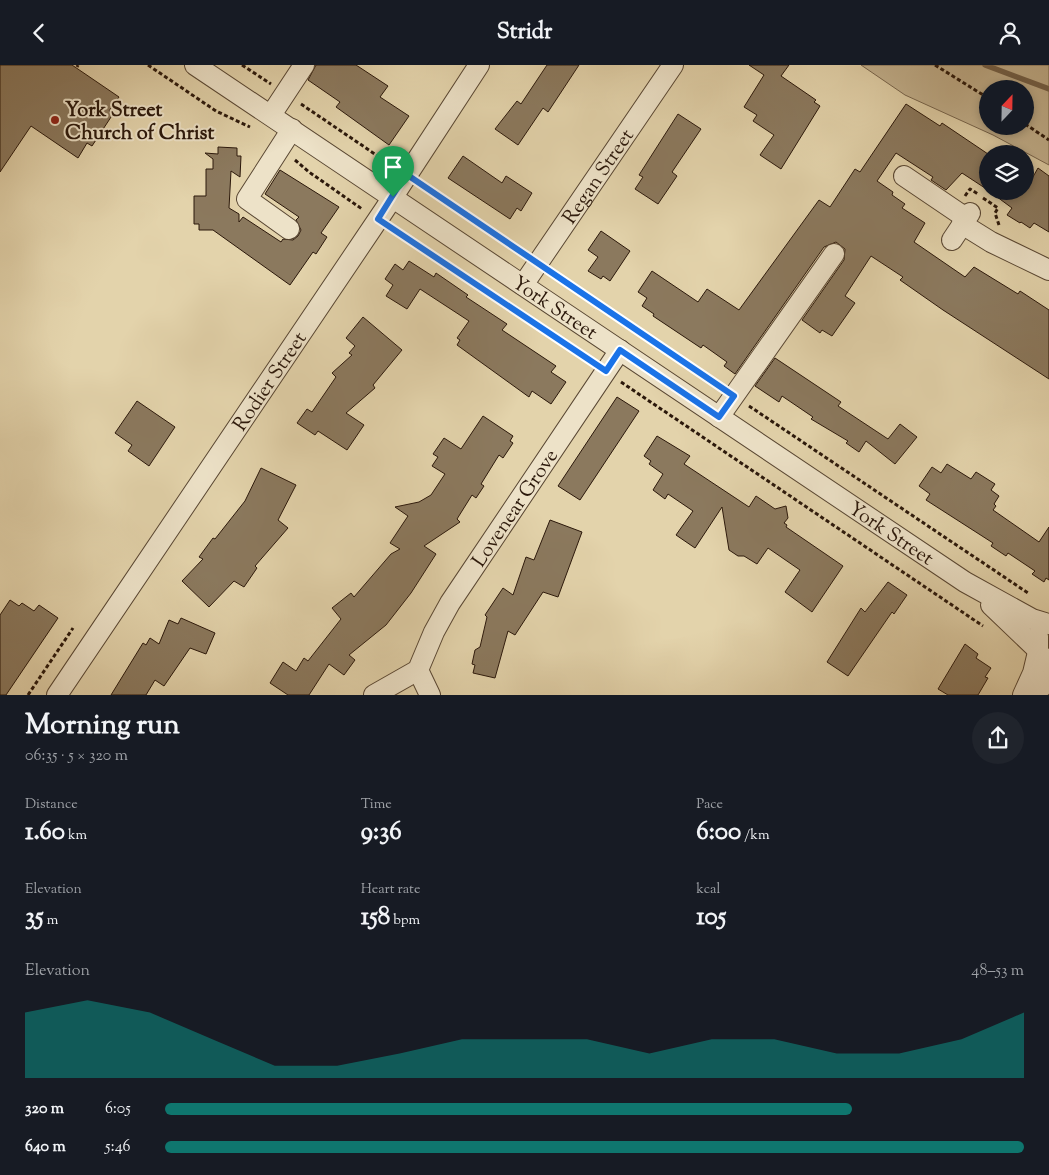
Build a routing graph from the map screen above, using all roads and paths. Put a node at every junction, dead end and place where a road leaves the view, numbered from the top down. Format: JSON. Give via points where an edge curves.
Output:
{"nodes":[{"id":1,"x":195,"y":65,"type":"edge"},
{"id":2,"x":242,"y":65,"type":"edge"},
{"id":3,"x":304,"y":65,"type":"edge"},
{"id":4,"x":479,"y":65,"type":"edge"},
{"id":5,"x":673,"y":65,"type":"edge"},
{"id":6,"x":935,"y":65,"type":"edge"},
{"id":7,"x":979,"y":92,"type":"edge"},
{"id":8,"x":285,"y":93,"type":"junction"},
{"id":9,"x":271,"y":115,"type":"junction"},
{"id":10,"x":292,"y":129,"type":"junction"},
{"id":11,"x":1034,"y":130,"type":"edge"},
{"id":12,"x":1049,"y":140,"type":"edge"},
{"id":13,"x":406,"y":174,"type":"junction"},
{"id":14,"x":904,"y":176,"type":"dead end"},
{"id":15,"x":393,"y":197,"type":"junction"},
{"id":16,"x":378,"y":219,"type":"junction"},
{"id":17,"x":962,"y":220,"type":"junction"},
{"id":18,"x":289,"y":229,"type":"dead end"},
{"id":19,"x":1008,"y":229,"type":"dead end"},
{"id":20,"x":834,"y":254,"type":"dead end"},
{"id":21,"x":538,"y":263,"type":"junction"},
{"id":22,"x":1049,"y":271,"type":"edge"},
{"id":23,"x":523,"y":285,"type":"junction"},
{"id":24,"x":620,"y":350,"type":"junction"},
{"id":25,"x":606,"y":371,"type":"junction"},
{"id":26,"x":734,"y":396,"type":"junction"},
{"id":27,"x":719,"y":417,"type":"junction"},
{"id":28,"x":965,"y":582,"type":"junction"},
{"id":29,"x":1034,"y":597,"type":"dead end"},
{"id":30,"x":1049,"y":624,"type":"edge"},
{"id":31,"x":74,"y":628,"type":"dead end"},
{"id":32,"x":989,"y":629,"type":"dead end"},
{"id":33,"x":1041,"y":655,"type":"edge"},
{"id":34,"x":418,"y":670,"type":"junction"},
{"id":35,"x":1049,"y":680,"type":"edge"},
{"id":36,"x":28,"y":695,"type":"edge"},
{"id":37,"x":57,"y":695,"type":"edge"},
{"id":38,"x":374,"y":695,"type":"edge"},
{"id":39,"x":430,"y":695,"type":"edge"},
{"id":40,"x":1023,"y":695,"type":"edge"},
{"id":41,"x":1033,"y":695,"type":"edge"}],
"edges":[{"from":1,"to":9,"type":"street","name":"York Street"},
{"from":2,"to":8,"type":"path"},
{"from":3,"to":8,"type":"street"},
{"from":4,"to":13,"type":"street","name":"Rodier Street"},
{"from":5,"to":21,"type":"street","name":"Regan Street"},
{"from":6,"to":7,"type":"path"},
{"from":8,"to":9,"type":"street"},
{"from":8,"to":13,"type":"path"},
{"from":9,"to":10,"type":"street","name":"York Street"},
{"from":10,"to":15,"type":"street","name":"York Street"},
{"from":10,"to":18,"type":"street","via":[[247,199]]},
{"from":11,"to":12,"type":"path"},
{"from":13,"to":15,"type":"street","name":"Rodier Street"},
{"from":13,"to":21,"type":"path"},
{"from":14,"to":17,"type":"street"},
{"from":15,"to":16,"type":"street","name":"Rodier Street"},
{"from":15,"to":23,"type":"street","name":"York Street"},
{"from":16,"to":25,"type":"path"},
{"from":16,"to":37,"type":"street","name":"Rodier Street"},
{"from":17,"to":19,"type":"path","via":[[970,189],[998,208],[995,213],[999,225]]},
{"from":17,"to":22,"type":"street","via":[[991,242]]},
{"from":20,"to":26,"type":"street"},
{"from":21,"to":23,"type":"street","name":"Regan Street"},
{"from":21,"to":26,"type":"path"},
{"from":23,"to":24,"type":"street","name":"York Street"},
{"from":24,"to":25,"type":"street","name":"Lovenear Grove"},
{"from":24,"to":27,"type":"street","name":"York Street"},
{"from":25,"to":32,"type":"path"},
{"from":25,"to":34,"type":"street","name":"Lovenear Grove","via":[[450,603]]},
{"from":26,"to":27,"type":"street"},
{"from":26,"to":29,"type":"path"},
{"from":27,"to":28,"type":"street","name":"York Street"},
{"from":28,"to":30,"type":"street","name":"York Street","via":[[1032,619]]},
{"from":28,"to":33,"type":"street","name":"York Street"},
{"from":30,"to":33,"type":"street","via":[[1039,633]]},
{"from":31,"to":36,"type":"path"},
{"from":33,"to":40,"type":"street"},
{"from":34,"to":38,"type":"street"},
{"from":34,"to":39,"type":"street"},
{"from":35,"to":41,"type":"street"}]}
